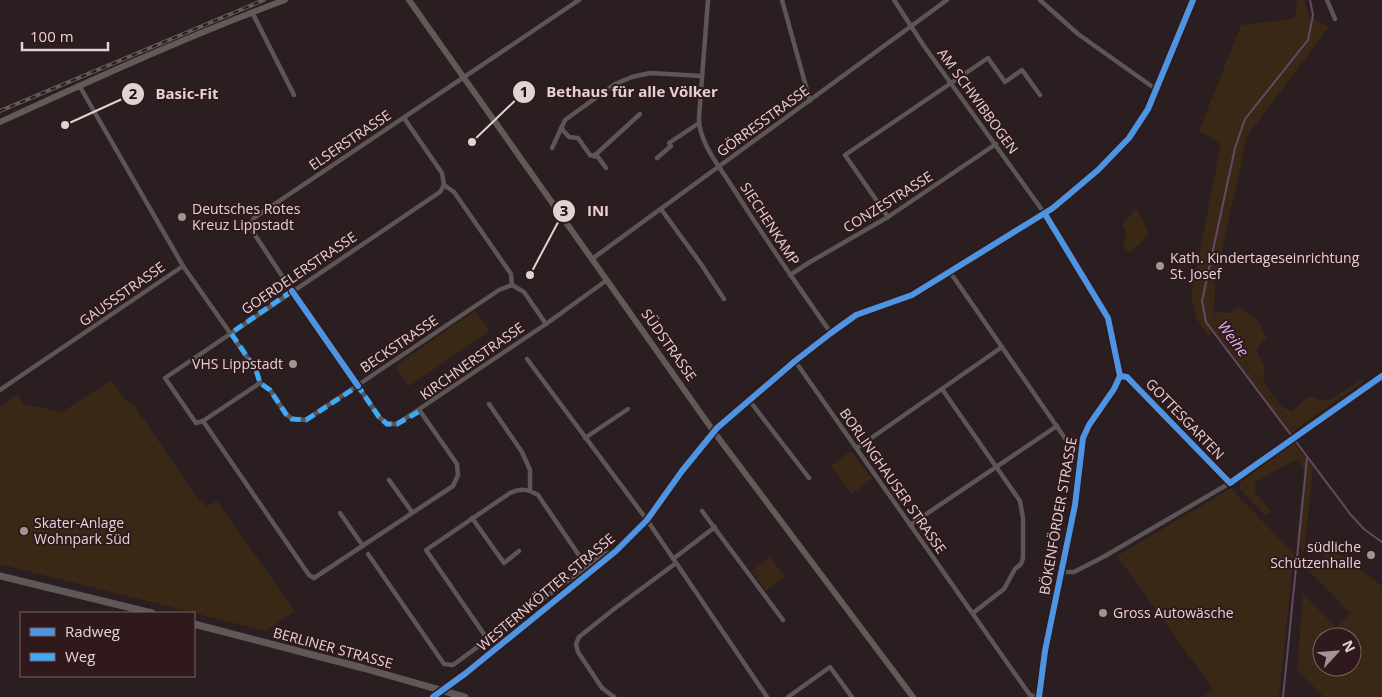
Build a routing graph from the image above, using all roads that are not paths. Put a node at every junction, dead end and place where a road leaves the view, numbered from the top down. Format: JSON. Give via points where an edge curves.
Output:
{"nodes":[{"id":1,"x":285,"y":0,"type":"edge"},
{"id":2,"x":579,"y":0,"type":"edge"},
{"id":3,"x":708,"y":0,"type":"edge"},
{"id":4,"x":782,"y":0,"type":"edge"},
{"id":5,"x":894,"y":0,"type":"edge"},
{"id":6,"x":947,"y":0,"type":"edge"},
{"id":7,"x":1040,"y":0,"type":"edge"},
{"id":8,"x":1193,"y":0,"type":"edge"},
{"id":9,"x":1327,"y":0,"type":"edge"},
{"id":10,"x":409,"y":1,"type":"edge"},
{"id":11,"x":252,"y":12,"type":"junction"},
{"id":12,"x":1335,"y":19,"type":"dead end"},
{"id":13,"x":911,"y":26,"type":"junction"},
{"id":14,"x":702,"y":76,"type":"junction"},
{"id":15,"x":464,"y":78,"type":"junction"},
{"id":16,"x":951,"y":83,"type":"junction"},
{"id":17,"x":79,"y":85,"type":"junction"},
{"id":18,"x":1157,"y":90,"type":"junction"},
{"id":19,"x":294,"y":95,"type":"dead end"},
{"id":20,"x":1040,"y":95,"type":"dead end"},
{"id":21,"x":810,"y":101,"type":"junction"},
{"id":22,"x":640,"y":114,"type":"dead end"},
{"id":23,"x":404,"y":118,"type":"junction"},
{"id":24,"x":0,"y":122,"type":"edge"},
{"id":25,"x":699,"y":124,"type":"junction"},
{"id":26,"x":561,"y":128,"type":"junction"},
{"id":27,"x":996,"y":144,"type":"junction"},
{"id":28,"x":552,"y":148,"type":"dead end"},
{"id":29,"x":594,"y":156,"type":"junction"},
{"id":30,"x":658,"y":158,"type":"dead end"},
{"id":31,"x":719,"y":166,"type":"junction"},
{"id":32,"x":606,"y":168,"type":"dead end"},
{"id":33,"x":444,"y":185,"type":"junction"},
{"id":34,"x":661,"y":209,"type":"junction"},
{"id":35,"x":1045,"y":214,"type":"junction"},
{"id":36,"x":888,"y":217,"type":"junction"},
{"id":37,"x":592,"y":259,"type":"junction"},
{"id":38,"x":183,"y":266,"type":"junction"},
{"id":39,"x":950,"y":272,"type":"junction"},
{"id":40,"x":790,"y":275,"type":"junction"},
{"id":41,"x":607,"y":280,"type":"junction"},
{"id":42,"x":512,"y":285,"type":"junction"},
{"id":43,"x":292,"y":291,"type":"junction"},
{"id":44,"x":724,"y":299,"type":"dead end"},
{"id":45,"x":546,"y":324,"type":"junction"},
{"id":46,"x":831,"y":333,"type":"junction"},
{"id":47,"x":231,"y":334,"type":"junction"},
{"id":48,"x":1002,"y":347,"type":"junction"},
{"id":49,"x":527,"y":359,"type":"dead end"},
{"id":50,"x":794,"y":361,"type":"junction"},
{"id":51,"x":1120,"y":376,"type":"junction"},
{"id":52,"x":1382,"y":376,"type":"edge"},
{"id":53,"x":260,"y":383,"type":"junction"},
{"id":54,"x":358,"y":386,"type":"junction"},
{"id":55,"x":942,"y":389,"type":"junction"},
{"id":56,"x":0,"y":390,"type":"edge"},
{"id":57,"x":749,"y":400,"type":"junction"},
{"id":58,"x":489,"y":404,"type":"dead end"},
{"id":59,"x":628,"y":409,"type":"dead end"},
{"id":60,"x":420,"y":411,"type":"junction"},
{"id":61,"x":203,"y":421,"type":"junction"},
{"id":62,"x":1057,"y":426,"type":"junction"},
{"id":63,"x":714,"y":432,"type":"junction"},
{"id":64,"x":585,"y":438,"type":"junction"},
{"id":65,"x":857,"y":448,"type":"junction"},
{"id":66,"x":1080,"y":452,"type":"junction"},
{"id":67,"x":997,"y":467,"type":"junction"},
{"id":68,"x":809,"y":478,"type":"dead end"},
{"id":69,"x":389,"y":480,"type":"dead end"},
{"id":70,"x":1230,"y":483,"type":"junction"},
{"id":71,"x":530,"y":490,"type":"junction"},
{"id":72,"x":702,"y":511,"type":"dead end"},
{"id":73,"x":412,"y":512,"type":"junction"},
{"id":74,"x":340,"y":513,"type":"dead end"},
{"id":75,"x":472,"y":518,"type":"junction"},
{"id":76,"x":647,"y":520,"type":"junction"},
{"id":77,"x":910,"y":525,"type":"junction"},
{"id":78,"x":715,"y":527,"type":"junction"},
{"id":79,"x":363,"y":546,"type":"junction"},
{"id":80,"x":519,"y":551,"type":"dead end"},
{"id":81,"x":616,"y":551,"type":"junction"},
{"id":82,"x":368,"y":554,"type":"dead end"},
{"id":83,"x":675,"y":561,"type":"junction"},
{"id":84,"x":587,"y":567,"type":"junction"},
{"id":85,"x":1061,"y":572,"type":"junction"},
{"id":86,"x":0,"y":576,"type":"edge"},
{"id":87,"x":148,"y":612,"type":"edge"},
{"id":88,"x":973,"y":613,"type":"junction"},
{"id":89,"x":783,"y":620,"type":"dead end"},
{"id":90,"x":195,"y":624,"type":"edge"},
{"id":91,"x":488,"y":640,"type":"junction"},
{"id":92,"x":433,"y":697,"type":"edge"},
{"id":93,"x":465,"y":697,"type":"edge"},
{"id":94,"x":614,"y":697,"type":"edge"},
{"id":95,"x":767,"y":697,"type":"edge"},
{"id":96,"x":788,"y":697,"type":"edge"},
{"id":97,"x":852,"y":697,"type":"edge"},
{"id":98,"x":913,"y":697,"type":"edge"},
{"id":99,"x":1037,"y":697,"type":"edge"}],
"edges":[{"from":1,"to":11,"type":"main road"},
{"from":2,"to":15,"type":"street","name":"ELSERSTRASSE"},
{"from":3,"to":14,"type":"street","name":"SIECHENKAMP"},
{"from":4,"to":21,"type":"street"},
{"from":5,"to":13,"type":"street","name":"AM SCHWIBBOGEN"},
{"from":6,"to":13,"type":"street","name":"GÖRRESSTRASSE"},
{"from":7,"to":18,"type":"street","via":[[1078,34]]},
{"from":8,"to":18,"type":"street"},
{"from":9,"to":12,"type":"street"},
{"from":10,"to":15,"type":"main road","name":"SÜDSTRASSE"},
{"from":11,"to":17,"type":"main road"},
{"from":11,"to":19,"type":"street"},
{"from":13,"to":16,"type":"street","name":"AM SCHWIBBOGEN"},
{"from":13,"to":21,"type":"street","name":"GÖRRESSTRASSE"},
{"from":14,"to":25,"type":"street","name":"SIECHENKAMP"},
{"from":14,"to":26,"type":"street","via":[[650,73],[632,77],[615,84],[572,114]]},
{"from":15,"to":23,"type":"street","name":"ELSERSTRASSE"},
{"from":15,"to":37,"type":"main road","name":"SÜDSTRASSE"},
{"from":16,"to":20,"type":"street","via":[[988,58],[1005,82],[1022,70]]},
{"from":16,"to":27,"type":"street","name":"AM SCHWIBBOGEN"},
{"from":16,"to":36,"type":"street","via":[[845,155]]},
{"from":17,"to":24,"type":"main road"},
{"from":17,"to":38,"type":"street","name":"GAUSSSTRASSE"},
{"from":18,"to":35,"type":"street","via":[[1139,124],[1120,148]]},
{"from":21,"to":31,"type":"street","name":"GÖRRESSTRASSE"},
{"from":22,"to":29,"type":"street"},
{"from":23,"to":33,"type":"street","via":[[442,173]]},
{"from":23,"to":43,"type":"street","name":"ELSERSTRASSE","via":[[254,218],[252,232]]},
{"from":25,"to":30,"type":"street","via":[[669,143],[671,146]]},
{"from":25,"to":31,"type":"street","name":"SIECHENKAMP","via":[[708,149]]},
{"from":26,"to":28,"type":"street"},
{"from":26,"to":29,"type":"street","via":[[569,138],[578,138]]},
{"from":27,"to":35,"type":"street","name":"AM SCHWIBBOGEN"},
{"from":27,"to":36,"type":"street","name":"CONZESTRASSE"},
{"from":29,"to":32,"type":"street","via":[[598,156]]},
{"from":31,"to":34,"type":"street","name":"GÖRRESSTRASSE"},
{"from":31,"to":40,"type":"street","name":"SIECHENKAMP"},
{"from":33,"to":42,"type":"street","via":[[454,192],[493,247],[511,274]]},
{"from":33,"to":43,"type":"street","name":"GOERDELERSTRASSE","via":[[440,192]]},
{"from":34,"to":37,"type":"street","name":"GÖRRESSTRASSE"},
{"from":34,"to":44,"type":"street"},
{"from":35,"to":39,"type":"street","name":"WESTERNKÖTTER STRASSE"},
{"from":35,"to":51,"type":"street","via":[[1108,318]]},
{"from":36,"to":40,"type":"street","name":"CONZESTRASSE"},
{"from":37,"to":41,"type":"main road","name":"SÜDSTRASSE"},
{"from":38,"to":47,"type":"street"},
{"from":38,"to":56,"type":"street","name":"GAUSSSTRASSE"},
{"from":39,"to":46,"type":"street","name":"WESTERNKÖTTER STRASSE","via":[[912,296],[856,315]]},
{"from":39,"to":48,"type":"street"},
{"from":40,"to":46,"type":"street","name":"SIECHENKAMP"},
{"from":41,"to":45,"type":"street","name":"KIRCHNERSTRASSE"},
{"from":41,"to":63,"type":"main road","name":"SÜDSTRASSE"},
{"from":42,"to":45,"type":"street","via":[[524,292]]},
{"from":42,"to":54,"type":"street","name":"BECKSTRASSE","via":[[499,290]]},
{"from":43,"to":47,"type":"street","name":"GOERDELERSTRASSE"},
{"from":45,"to":60,"type":"street","name":"KIRCHNERSTRASSE"},
{"from":46,"to":50,"type":"street","name":"WESTERNKÖTTER STRASSE"},
{"from":47,"to":53,"type":"street","via":[[256,370]]},
{"from":47,"to":61,"type":"street","name":"GOERDELERSTRASSE","via":[[165,378],[196,423]]},
{"from":48,"to":55,"type":"street"},
{"from":48,"to":62,"type":"street"},
{"from":49,"to":64,"type":"street"},
{"from":50,"to":57,"type":"street","name":"WESTERNKÖTTER STRASSE"},
{"from":50,"to":65,"type":"street","name":"BORLINGHAUSER STRASSE"},
{"from":51,"to":66,"type":"street","name":"BÖKENFÖRDER STRASSE","via":[[1089,425]]},
{"from":51,"to":70,"type":"street","name":"GOTTESGARTEN","via":[[1127,377]]},
{"from":52,"to":70,"type":"street"},
{"from":53,"to":54,"type":"street","name":"BECKSTRASSE","via":[[270,390],[286,414],[298,421],[306,420]]},
{"from":53,"to":61,"type":"street"},
{"from":54,"to":60,"type":"street","name":"KIRCHNERSTRASSE","via":[[387,424],[397,424]]},
{"from":55,"to":65,"type":"street"},
{"from":55,"to":67,"type":"street"},
{"from":57,"to":63,"type":"street","name":"WESTERNKÖTTER STRASSE"},
{"from":57,"to":68,"type":"street"},
{"from":58,"to":71,"type":"street","via":[[522,452],[530,470]]},
{"from":59,"to":64,"type":"street"},
{"from":60,"to":73,"type":"street","via":[[458,464],[458,475],[453,486]]},
{"from":61,"to":79,"type":"street","via":[[309,575],[314,578]]},
{"from":62,"to":66,"type":"street","via":[[1069,444]]},
{"from":62,"to":67,"type":"street"},
{"from":63,"to":76,"type":"street","name":"WESTERNKÖTTER STRASSE"},
{"from":63,"to":98,"type":"main road","name":"SÜDSTRASSE"},
{"from":64,"to":76,"type":"street"},
{"from":65,"to":77,"type":"street","name":"BORLINGHAUSER STRASSE"},
{"from":66,"to":85,"type":"street","name":"BÖKENFÖRDER STRASSE","via":[[1075,505]]},
{"from":67,"to":77,"type":"street"},
{"from":67,"to":88,"type":"street","via":[[1020,501],[1023,558],[1004,589]]},
{"from":69,"to":73,"type":"street"},
{"from":70,"to":85,"type":"street","via":[[1106,556],[1074,572]]},
{"from":71,"to":75,"type":"street","via":[[510,493]]},
{"from":71,"to":84,"type":"street","via":[[538,495]]},
{"from":72,"to":78,"type":"street"},
{"from":73,"to":79,"type":"street"},
{"from":74,"to":79,"type":"street"},
{"from":75,"to":80,"type":"street","via":[[504,562]]},
{"from":75,"to":91,"type":"street","via":[[426,550]]},
{"from":76,"to":81,"type":"street","name":"WESTERNKÖTTER STRASSE"},
{"from":76,"to":83,"type":"street"},
{"from":77,"to":88,"type":"street","name":"BORLINGHAUSER STRASSE"},
{"from":78,"to":83,"type":"street"},
{"from":78,"to":89,"type":"street"},
{"from":81,"to":84,"type":"street","name":"WESTERNKÖTTER STRASSE","via":[[604,554]]},
{"from":81,"to":92,"type":"street","name":"WESTERNKÖTTER STRASSE","bridge":true},
{"from":82,"to":91,"type":"street","name":"WESTERNKÖTTER STRASSE","via":[[444,664],[453,666]]},
{"from":83,"to":94,"type":"street","via":[[579,637],[576,644],[578,652],[602,688]]},
{"from":83,"to":95,"type":"street"},
{"from":84,"to":91,"type":"street","name":"WESTERNKÖTTER STRASSE"},
{"from":85,"to":99,"type":"street","name":"BÖKENFÖRDER STRASSE"},
{"from":86,"to":87,"type":"main road"},
{"from":88,"to":99,"type":"street","name":"BORLINGHAUSER STRASSE","via":[[1028,693]]},
{"from":90,"to":93,"type":"main road","name":"BERLINER STRASSE"},
{"from":96,"to":97,"type":"street","via":[[830,667]]}]}
